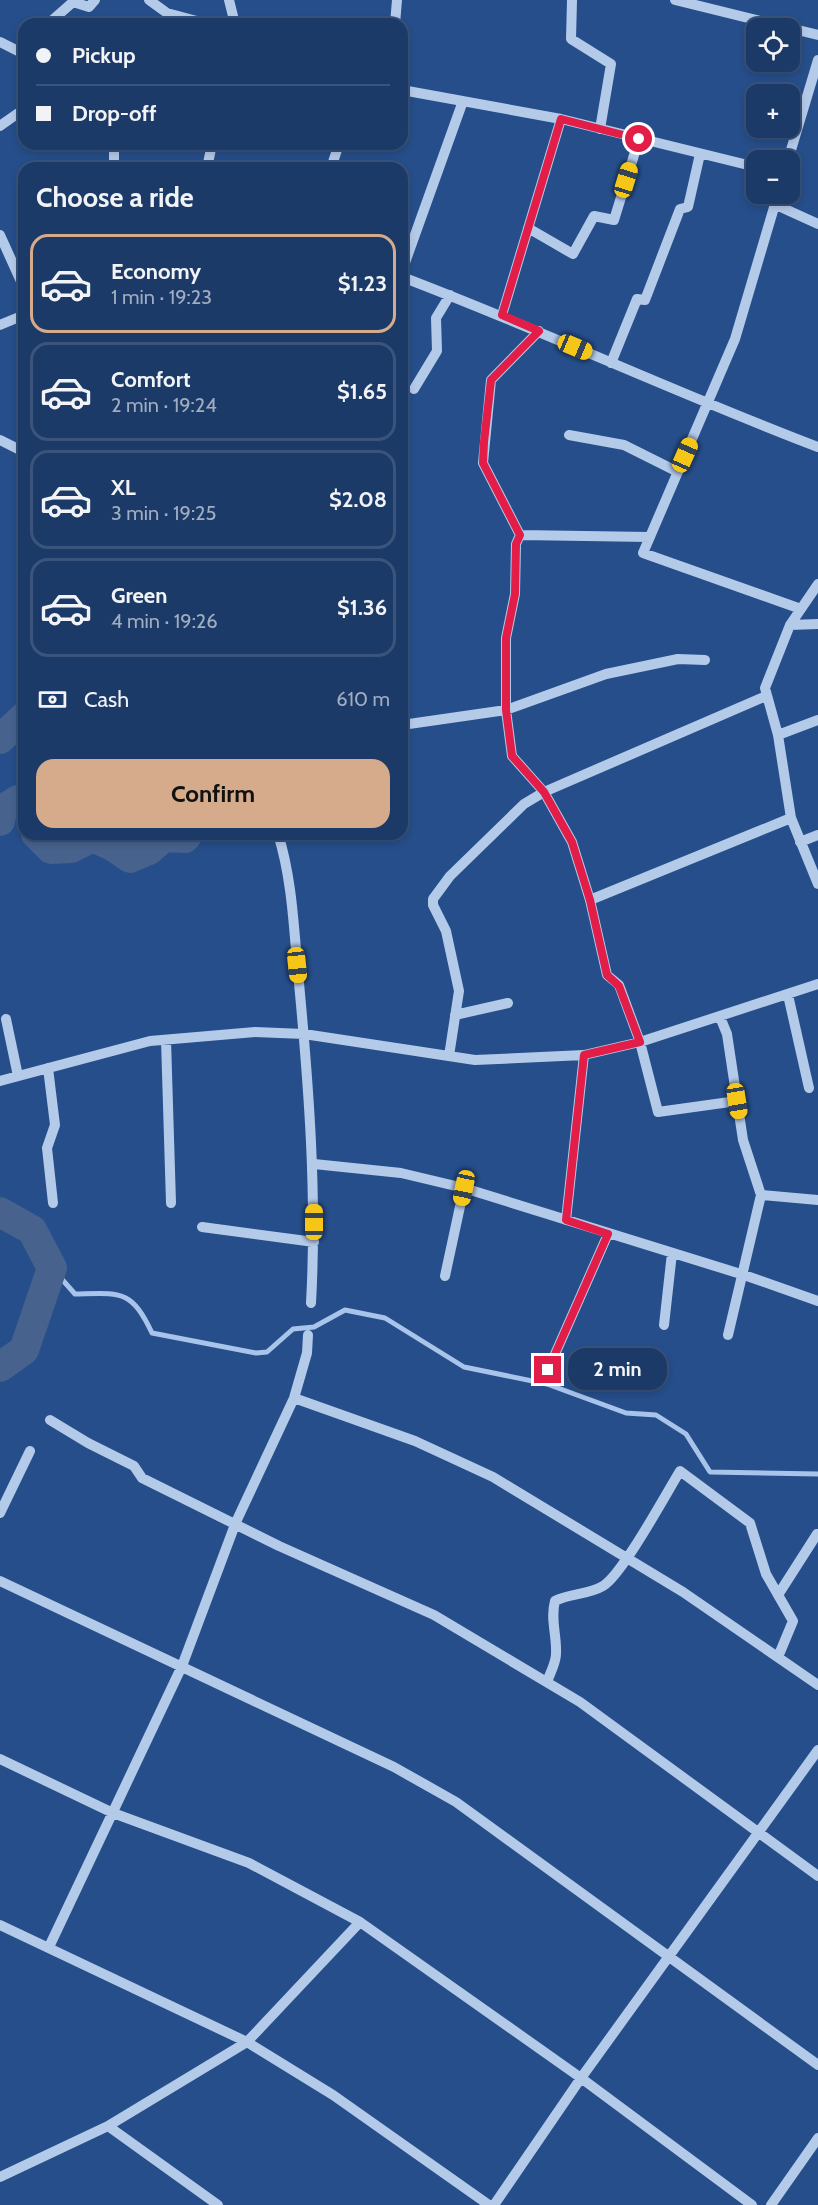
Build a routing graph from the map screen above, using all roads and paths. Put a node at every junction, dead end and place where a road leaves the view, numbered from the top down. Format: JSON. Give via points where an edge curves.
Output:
{"nodes":[{"id":1,"x":95,"y":0,"type":"edge"},
{"id":2,"x":149,"y":0,"type":"edge"},
{"id":3,"x":229,"y":0,"type":"edge"},
{"id":4,"x":397,"y":0,"type":"edge"},
{"id":5,"x":572,"y":0,"type":"edge"},
{"id":6,"x":675,"y":0,"type":"edge"},
{"id":7,"x":55,"y":18,"type":"edge"},
{"id":8,"x":186,"y":18,"type":"edge"},
{"id":9,"x":234,"y":18,"type":"edge"},
{"id":10,"x":396,"y":18,"type":"edge"},
{"id":11,"x":818,"y":35,"type":"edge"},
{"id":12,"x":0,"y":42,"type":"edge"},
{"id":13,"x":18,"y":51,"type":"edge"},
{"id":14,"x":817,"y":65,"type":"edge"},
{"id":15,"x":408,"y":91,"type":"edge"},
{"id":16,"x":463,"y":101,"type":"junction"},
{"id":17,"x":18,"y":113,"type":"edge"},
{"id":18,"x":561,"y":119,"type":"junction"},
{"id":19,"x":0,"y":126,"type":"edge"},
{"id":20,"x":600,"y":129,"type":"junction"},
{"id":21,"x":639,"y":139,"type":"junction"},
{"id":22,"x":791,"y":150,"type":"edge"},
{"id":23,"x":700,"y":153,"type":"junction"},
{"id":24,"x":746,"y":165,"type":"edge"},
{"id":25,"x":775,"y":204,"type":"edge"},
{"id":26,"x":784,"y":204,"type":"edge"},
{"id":27,"x":818,"y":224,"type":"edge"},
{"id":28,"x":528,"y":228,"type":"junction"},
{"id":29,"x":0,"y":235,"type":"edge"},
{"id":30,"x":408,"y":254,"type":"edge"},
{"id":31,"x":18,"y":275,"type":"edge"},
{"id":32,"x":408,"y":279,"type":"edge"},
{"id":33,"x":450,"y":295,"type":"junction"},
{"id":34,"x":502,"y":315,"type":"junction"},
{"id":35,"x":18,"y":318,"type":"edge"},
{"id":36,"x":0,"y":325,"type":"edge"},
{"id":37,"x":539,"y":331,"type":"junction"},
{"id":38,"x":611,"y":363,"type":"junction"},
{"id":39,"x":414,"y":389,"type":"dead end"},
{"id":40,"x":707,"y":405,"type":"junction"},
{"id":41,"x":569,"y":435,"type":"dead end"},
{"id":42,"x":0,"y":440,"type":"edge"},
{"id":43,"x":818,"y":447,"type":"edge"},
{"id":44,"x":18,"y":449,"type":"edge"},
{"id":45,"x":678,"y":472,"type":"junction"},
{"id":46,"x":520,"y":535,"type":"junction"},
{"id":47,"x":650,"y":537,"type":"junction"},
{"id":48,"x":818,"y":584,"type":"edge"},
{"id":49,"x":801,"y":609,"type":"junction"},
{"id":50,"x":818,"y":624,"type":"edge"},
{"id":51,"x":790,"y":625,"type":"junction"},
{"id":52,"x":705,"y":660,"type":"dead end"},
{"id":53,"x":766,"y":696,"type":"junction"},
{"id":54,"x":506,"y":710,"type":"junction"},
{"id":55,"x":818,"y":720,"type":"edge"},
{"id":56,"x":408,"y":724,"type":"edge"},
{"id":57,"x":778,"y":735,"type":"junction"},
{"id":58,"x":544,"y":792,"type":"junction"},
{"id":59,"x":791,"y":818,"type":"junction"},
{"id":60,"x":818,"y":835,"type":"edge"},
{"id":61,"x":279,"y":840,"type":"edge"},
{"id":62,"x":800,"y":842,"type":"junction"},
{"id":63,"x":818,"y":884,"type":"edge"},
{"id":64,"x":590,"y":900,"type":"junction"},
{"id":65,"x":818,"y":984,"type":"edge"},
{"id":66,"x":788,"y":995,"type":"junction"},
{"id":67,"x":508,"y":1003,"type":"dead end"},
{"id":68,"x":455,"y":1015,"type":"junction"},
{"id":69,"x":720,"y":1017,"type":"junction"},
{"id":70,"x":6,"y":1019,"type":"dead end"},
{"id":71,"x":304,"y":1034,"type":"junction"},
{"id":72,"x":166,"y":1040,"type":"junction"},
{"id":73,"x":640,"y":1042,"type":"junction"},
{"id":74,"x":584,"y":1055,"type":"junction"},
{"id":75,"x":449,"y":1056,"type":"junction"},
{"id":76,"x":48,"y":1068,"type":"junction"},
{"id":77,"x":18,"y":1076,"type":"junction"},
{"id":78,"x":0,"y":1081,"type":"edge"},
{"id":79,"x":809,"y":1088,"type":"dead end"},
{"id":80,"x":737,"y":1101,"type":"junction"},
{"id":81,"x":314,"y":1164,"type":"junction"},
{"id":82,"x":464,"y":1188,"type":"junction"},
{"id":83,"x":761,"y":1195,"type":"junction"},
{"id":84,"x":818,"y":1200,"type":"edge"},
{"id":85,"x":53,"y":1203,"type":"dead end"},
{"id":86,"x":171,"y":1203,"type":"dead end"},
{"id":87,"x":566,"y":1220,"type":"junction"},
{"id":88,"x":202,"y":1227,"type":"dead end"},
{"id":89,"x":608,"y":1234,"type":"junction"},
{"id":90,"x":315,"y":1242,"type":"junction"},
{"id":91,"x":672,"y":1253,"type":"junction"},
{"id":92,"x":744,"y":1275,"type":"junction"},
{"id":93,"x":445,"y":1276,"type":"dead end"},
{"id":94,"x":818,"y":1301,"type":"edge"},
{"id":95,"x":311,"y":1303,"type":"dead end"},
{"id":96,"x":664,"y":1325,"type":"dead end"},
{"id":97,"x":308,"y":1335,"type":"dead end"},
{"id":98,"x":728,"y":1335,"type":"dead end"},
{"id":99,"x":548,"y":1370,"type":"dead end"},
{"id":100,"x":294,"y":1398,"type":"junction"},
{"id":101,"x":50,"y":1420,"type":"dead end"},
{"id":102,"x":30,"y":1451,"type":"dead end"},
{"id":103,"x":0,"y":1513,"type":"edge"},
{"id":104,"x":236,"y":1522,"type":"junction"},
{"id":105,"x":817,"y":1534,"type":"edge"},
{"id":106,"x":627,"y":1558,"type":"junction"},
{"id":107,"x":0,"y":1581,"type":"edge"},
{"id":108,"x":778,"y":1595,"type":"junction"},
{"id":109,"x":778,"y":1657,"type":"junction"},
{"id":110,"x":182,"y":1666,"type":"junction"},
{"id":111,"x":547,"y":1682,"type":"junction"},
{"id":112,"x":818,"y":1685,"type":"edge"},
{"id":113,"x":818,"y":1750,"type":"edge"},
{"id":114,"x":0,"y":1759,"type":"edge"},
{"id":115,"x":113,"y":1813,"type":"junction"},
{"id":116,"x":758,"y":1834,"type":"junction"},
{"id":117,"x":818,"y":1876,"type":"edge"},
{"id":118,"x":360,"y":1922,"type":"junction"},
{"id":119,"x":0,"y":1925,"type":"edge"},
{"id":120,"x":49,"y":1947,"type":"junction"},
{"id":121,"x":668,"y":1956,"type":"junction"},
{"id":122,"x":247,"y":2042,"type":"junction"},
{"id":123,"x":818,"y":2065,"type":"edge"},
{"id":124,"x":581,"y":2078,"type":"junction"},
{"id":125,"x":108,"y":2126,"type":"junction"},
{"id":126,"x":818,"y":2138,"type":"edge"},
{"id":127,"x":0,"y":2177,"type":"edge"},
{"id":128,"x":219,"y":2205,"type":"edge"},
{"id":129,"x":489,"y":2205,"type":"edge"},
{"id":130,"x":494,"y":2205,"type":"edge"},
{"id":131,"x":752,"y":2205,"type":"edge"},
{"id":132,"x":771,"y":2205,"type":"edge"}],
"edges":[{"from":1,"to":7,"type":"street","via":[[89,8],[73,2]]},
{"from":2,"to":8,"type":"street","via":[[167,13]]},
{"from":3,"to":9,"type":"street"},
{"from":4,"to":10,"type":"street"},
{"from":5,"to":20,"type":"street","via":[[571,39],[611,64]]},
{"from":6,"to":11,"type":"street"},
{"from":12,"to":13,"type":"street"},
{"from":14,"to":22,"type":"street"},
{"from":15,"to":16,"type":"street"},
{"from":16,"to":18,"type":"street"},
{"from":16,"to":30,"type":"street"},
{"from":17,"to":19,"type":"street"},
{"from":18,"to":20,"type":"street"},
{"from":18,"to":28,"type":"street"},
{"from":20,"to":21,"type":"street"},
{"from":21,"to":23,"type":"street"},
{"from":21,"to":28,"type":"street","via":[[614,220],[594,216],[573,254]]},
{"from":23,"to":24,"type":"street"},
{"from":23,"to":38,"type":"street","via":[[688,207],[680,209],[645,300],[637,299]]},
{"from":25,"to":40,"type":"street","via":[[735,339]]},
{"from":26,"to":27,"type":"street"},
{"from":28,"to":34,"type":"street"},
{"from":29,"to":31,"type":"street"},
{"from":32,"to":33,"type":"street"},
{"from":33,"to":34,"type":"street"},
{"from":33,"to":39,"type":"street","via":[[436,318],[437,351]]},
{"from":34,"to":37,"type":"street"},
{"from":35,"to":36,"type":"street"},
{"from":37,"to":38,"type":"street"},
{"from":37,"to":46,"type":"street","via":[[491,380],[483,463]]},
{"from":38,"to":40,"type":"street"},
{"from":40,"to":43,"type":"street"},
{"from":40,"to":45,"type":"street"},
{"from":41,"to":45,"type":"street","via":[[624,445]]},
{"from":42,"to":44,"type":"street"},
{"from":45,"to":47,"type":"street"},
{"from":46,"to":47,"type":"street"},
{"from":46,"to":54,"type":"street","via":[[506,638]]},
{"from":47,"to":49,"type":"street","via":[[642,553]]},
{"from":48,"to":49,"type":"street"},
{"from":49,"to":51,"type":"street"},
{"from":50,"to":51,"type":"street"},
{"from":51,"to":53,"type":"street","via":[[765,688]]},
{"from":52,"to":54,"type":"street","via":[[678,659],[606,674]]},
{"from":53,"to":57,"type":"street"},
{"from":53,"to":58,"type":"street"},
{"from":54,"to":56,"type":"street"},
{"from":54,"to":58,"type":"street","via":[[512,756]]},
{"from":55,"to":57,"type":"street"},
{"from":57,"to":59,"type":"street"},
{"from":58,"to":64,"type":"street","via":[[572,842]]},
{"from":58,"to":68,"type":"street","via":[[524,804],[450,876],[433,899],[446,931],[459,991]]},
{"from":59,"to":62,"type":"street"},
{"from":59,"to":64,"type":"street"},
{"from":60,"to":62,"type":"street"},
{"from":61,"to":71,"type":"street"},
{"from":62,"to":63,"type":"street"},
{"from":64,"to":73,"type":"street","via":[[607,975],[619,986]]},
{"from":65,"to":66,"type":"street"},
{"from":66,"to":69,"type":"street"},
{"from":66,"to":79,"type":"street"},
{"from":67,"to":68,"type":"street"},
{"from":68,"to":75,"type":"street"},
{"from":69,"to":73,"type":"street"},
{"from":69,"to":80,"type":"street","via":[[727,1034]]},
{"from":70,"to":77,"type":"street"},
{"from":71,"to":72,"type":"street","via":[[255,1032]]},
{"from":71,"to":75,"type":"street"},
{"from":71,"to":81,"type":"street"},
{"from":72,"to":76,"type":"street"},
{"from":72,"to":86,"type":"street"},
{"from":73,"to":74,"type":"street"},
{"from":73,"to":80,"type":"street","via":[[658,1112]]},
{"from":74,"to":75,"type":"street","via":[[475,1060]]},
{"from":74,"to":87,"type":"street"},
{"from":76,"to":77,"type":"street"},
{"from":76,"to":85,"type":"street","via":[[54,1125],[47,1148]]},
{"from":77,"to":78,"type":"street"},
{"from":80,"to":83,"type":"street","via":[[743,1140]]},
{"from":81,"to":82,"type":"street","via":[[401,1173]]},
{"from":81,"to":90,"type":"street"},
{"from":82,"to":87,"type":"street"},
{"from":82,"to":93,"type":"street"},
{"from":83,"to":84,"type":"street"},
{"from":83,"to":92,"type":"street"},
{"from":87,"to":89,"type":"street"},
{"from":88,"to":90,"type":"street"},
{"from":89,"to":91,"type":"street"},
{"from":89,"to":99,"type":"street"},
{"from":90,"to":95,"type":"street"},
{"from":91,"to":92,"type":"street"},
{"from":91,"to":96,"type":"street"},
{"from":92,"to":94,"type":"street"},
{"from":92,"to":98,"type":"street"},
{"from":97,"to":100,"type":"street"},
{"from":100,"to":104,"type":"street"},
{"from":100,"to":106,"type":"street","via":[[415,1441],[493,1477]]},
{"from":101,"to":104,"type":"street","via":[[134,1466],[142,1478]]},
{"from":102,"to":103,"type":"street"},
{"from":104,"to":110,"type":"street"},
{"from":104,"to":111,"type":"street","via":[[279,1546],[434,1615]]},
{"from":105,"to":108,"type":"street"},
{"from":106,"to":108,"type":"street","via":[[680,1471],[750,1523],[766,1574]]},
{"from":106,"to":109,"type":"street"},
{"from":106,"to":111,"type":"street","via":[[606,1585],[555,1601],[551,1614],[556,1658]]},
{"from":107,"to":110,"type":"street"},
{"from":108,"to":109,"type":"street","via":[[793,1621]]},
{"from":109,"to":112,"type":"street"},
{"from":110,"to":115,"type":"street"},
{"from":110,"to":121,"type":"street","via":[[394,1767],[456,1802]]},
{"from":111,"to":116,"type":"street","via":[[580,1702]]},
{"from":113,"to":116,"type":"street"},
{"from":114,"to":115,"type":"street"},
{"from":115,"to":118,"type":"street","via":[[249,1863]]},
{"from":115,"to":120,"type":"street"},
{"from":116,"to":117,"type":"street"},
{"from":116,"to":121,"type":"street"},
{"from":118,"to":122,"type":"street"},
{"from":118,"to":124,"type":"street"},
{"from":119,"to":120,"type":"street"},
{"from":120,"to":122,"type":"street"},
{"from":121,"to":123,"type":"street"},
{"from":121,"to":124,"type":"street"},
{"from":122,"to":125,"type":"street"},
{"from":122,"to":129,"type":"street","via":[[333,2095]]},
{"from":124,"to":130,"type":"street"},
{"from":124,"to":131,"type":"street"},
{"from":125,"to":127,"type":"street"},
{"from":125,"to":128,"type":"street"},
{"from":126,"to":132,"type":"street"}]}
